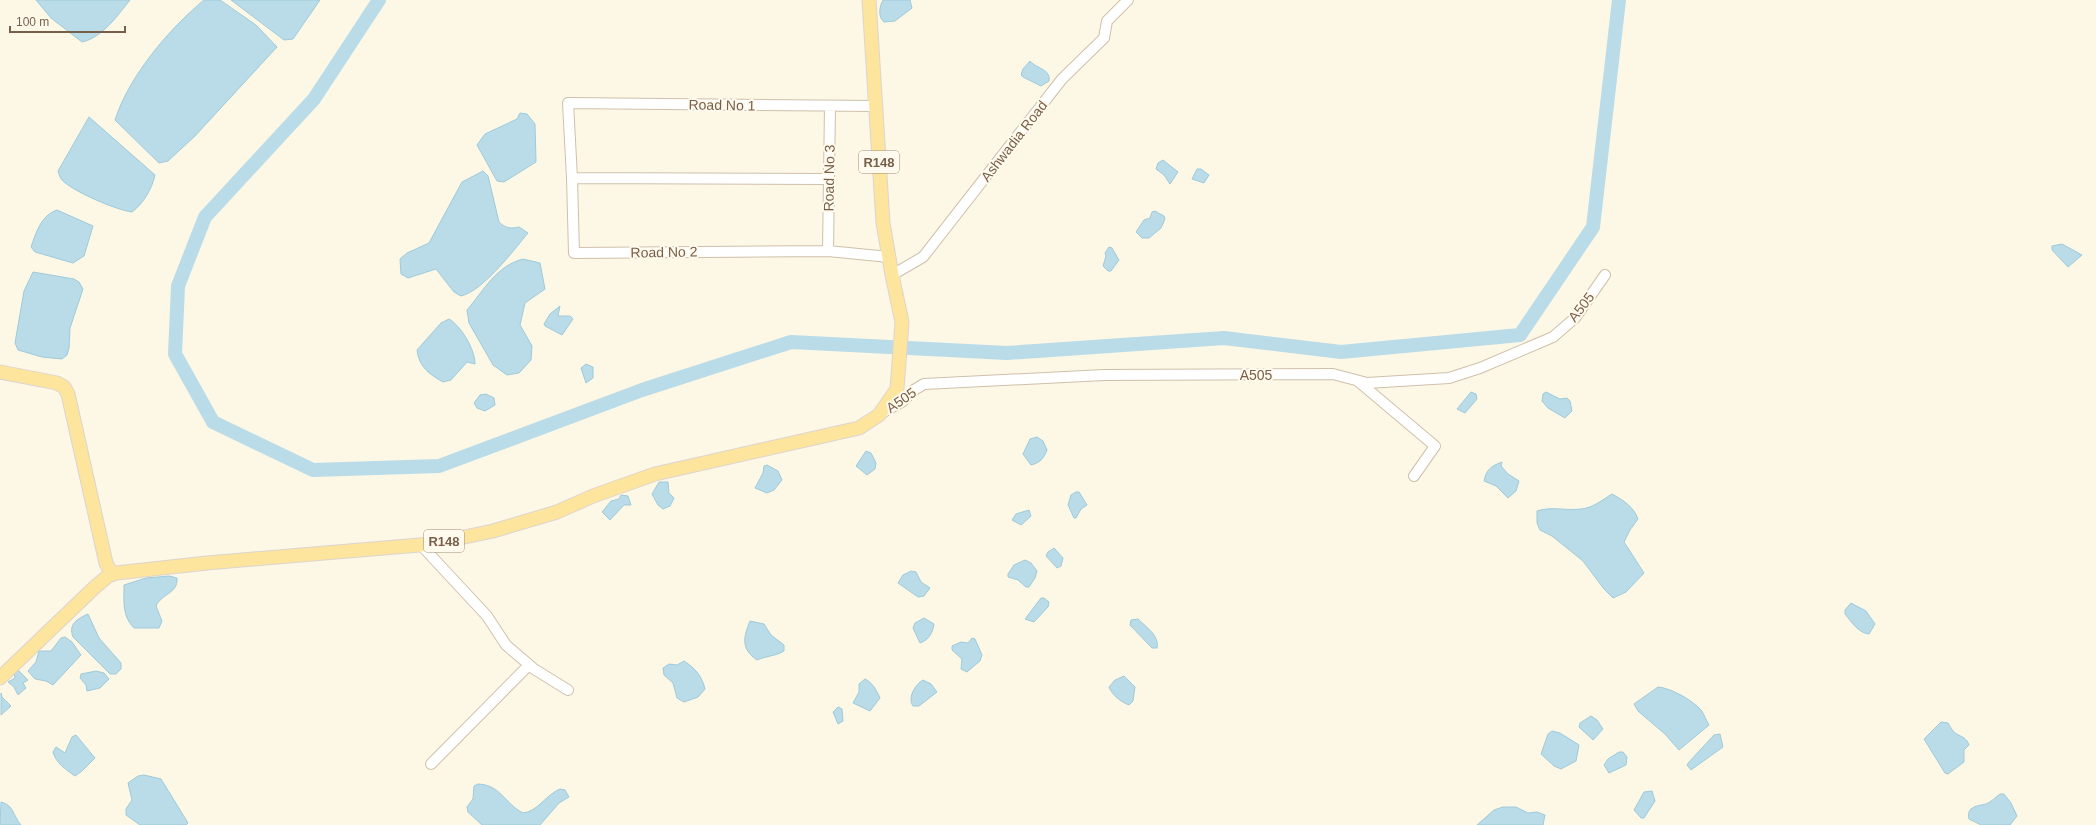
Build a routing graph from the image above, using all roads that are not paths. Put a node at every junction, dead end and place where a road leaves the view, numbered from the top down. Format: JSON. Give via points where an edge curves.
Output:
{"nodes":[{"id":1,"x":869,"y":0,"type":"edge"},
{"id":2,"x":1128,"y":0,"type":"edge"},
{"id":3,"x":830,"y":106,"type":"junction"},
{"id":4,"x":876,"y":106,"type":"junction"},
{"id":5,"x":572,"y":178,"type":"junction"},
{"id":6,"x":829,"y":179,"type":"junction"},
{"id":7,"x":828,"y":251,"type":"junction"},
{"id":8,"x":889,"y":257,"type":"junction"},
{"id":9,"x":892,"y":275,"type":"junction"},
{"id":10,"x":1605,"y":275,"type":"dead end"},
{"id":11,"x":0,"y":372,"type":"edge"},
{"id":12,"x":1358,"y":380,"type":"junction"},
{"id":13,"x":879,"y":415,"type":"junction"},
{"id":14,"x":1414,"y":476,"type":"dead end"},
{"id":15,"x":421,"y":545,"type":"junction"},
{"id":16,"x":112,"y":574,"type":"junction"},
{"id":17,"x":529,"y":665,"type":"junction"},
{"id":18,"x":0,"y":678,"type":"edge"},
{"id":19,"x":568,"y":690,"type":"dead end"},
{"id":20,"x":431,"y":764,"type":"dead end"}],
"edges":[{"from":1,"to":4,"type":"main road","number":"R148"},
{"from":2,"to":9,"type":"street","name":"Ashwadia Road","via":[[1107,21],[1104,38],[1062,79],[923,257]]},
{"from":3,"to":4,"type":"street","name":"Road No 1"},
{"from":3,"to":5,"type":"street","name":"Road No 1","via":[[568,103]]},
{"from":3,"to":6,"type":"street","name":"Road No 3"},
{"from":4,"to":8,"type":"main road","number":"R148","via":[[883,223]]},
{"from":5,"to":6,"type":"street"},
{"from":5,"to":7,"type":"street","name":"Road No 2","via":[[574,253]]},
{"from":6,"to":7,"type":"street","name":"Road No 3"},
{"from":7,"to":8,"type":"street"},
{"from":8,"to":9,"type":"main road","number":"R148"},
{"from":9,"to":13,"type":"main road","number":"R148","via":[[902,322],[897,389]]},
{"from":10,"to":12,"type":"street","name":"A505","via":[[1575,318],[1553,337],[1480,368],[1449,378],[1367,383]]},
{"from":11,"to":16,"type":"main road","via":[[57,383],[64,387],[68,394],[106,563]]},
{"from":12,"to":13,"type":"street","name":"A505","via":[[1333,374],[1104,375],[924,384],[903,401]]},
{"from":12,"to":14,"type":"street","via":[[1435,446]]},
{"from":13,"to":15,"type":"main road","number":"R148","via":[[859,428],[655,474],[593,496],[558,512],[493,531]]},
{"from":15,"to":16,"type":"main road","number":"R148","via":[[207,563]]},
{"from":15,"to":17,"type":"street","via":[[487,616],[506,645]]},
{"from":16,"to":18,"type":"main road","number":"R148","via":[[95,587]]},
{"from":17,"to":19,"type":"street"},
{"from":17,"to":20,"type":"street"}]}
